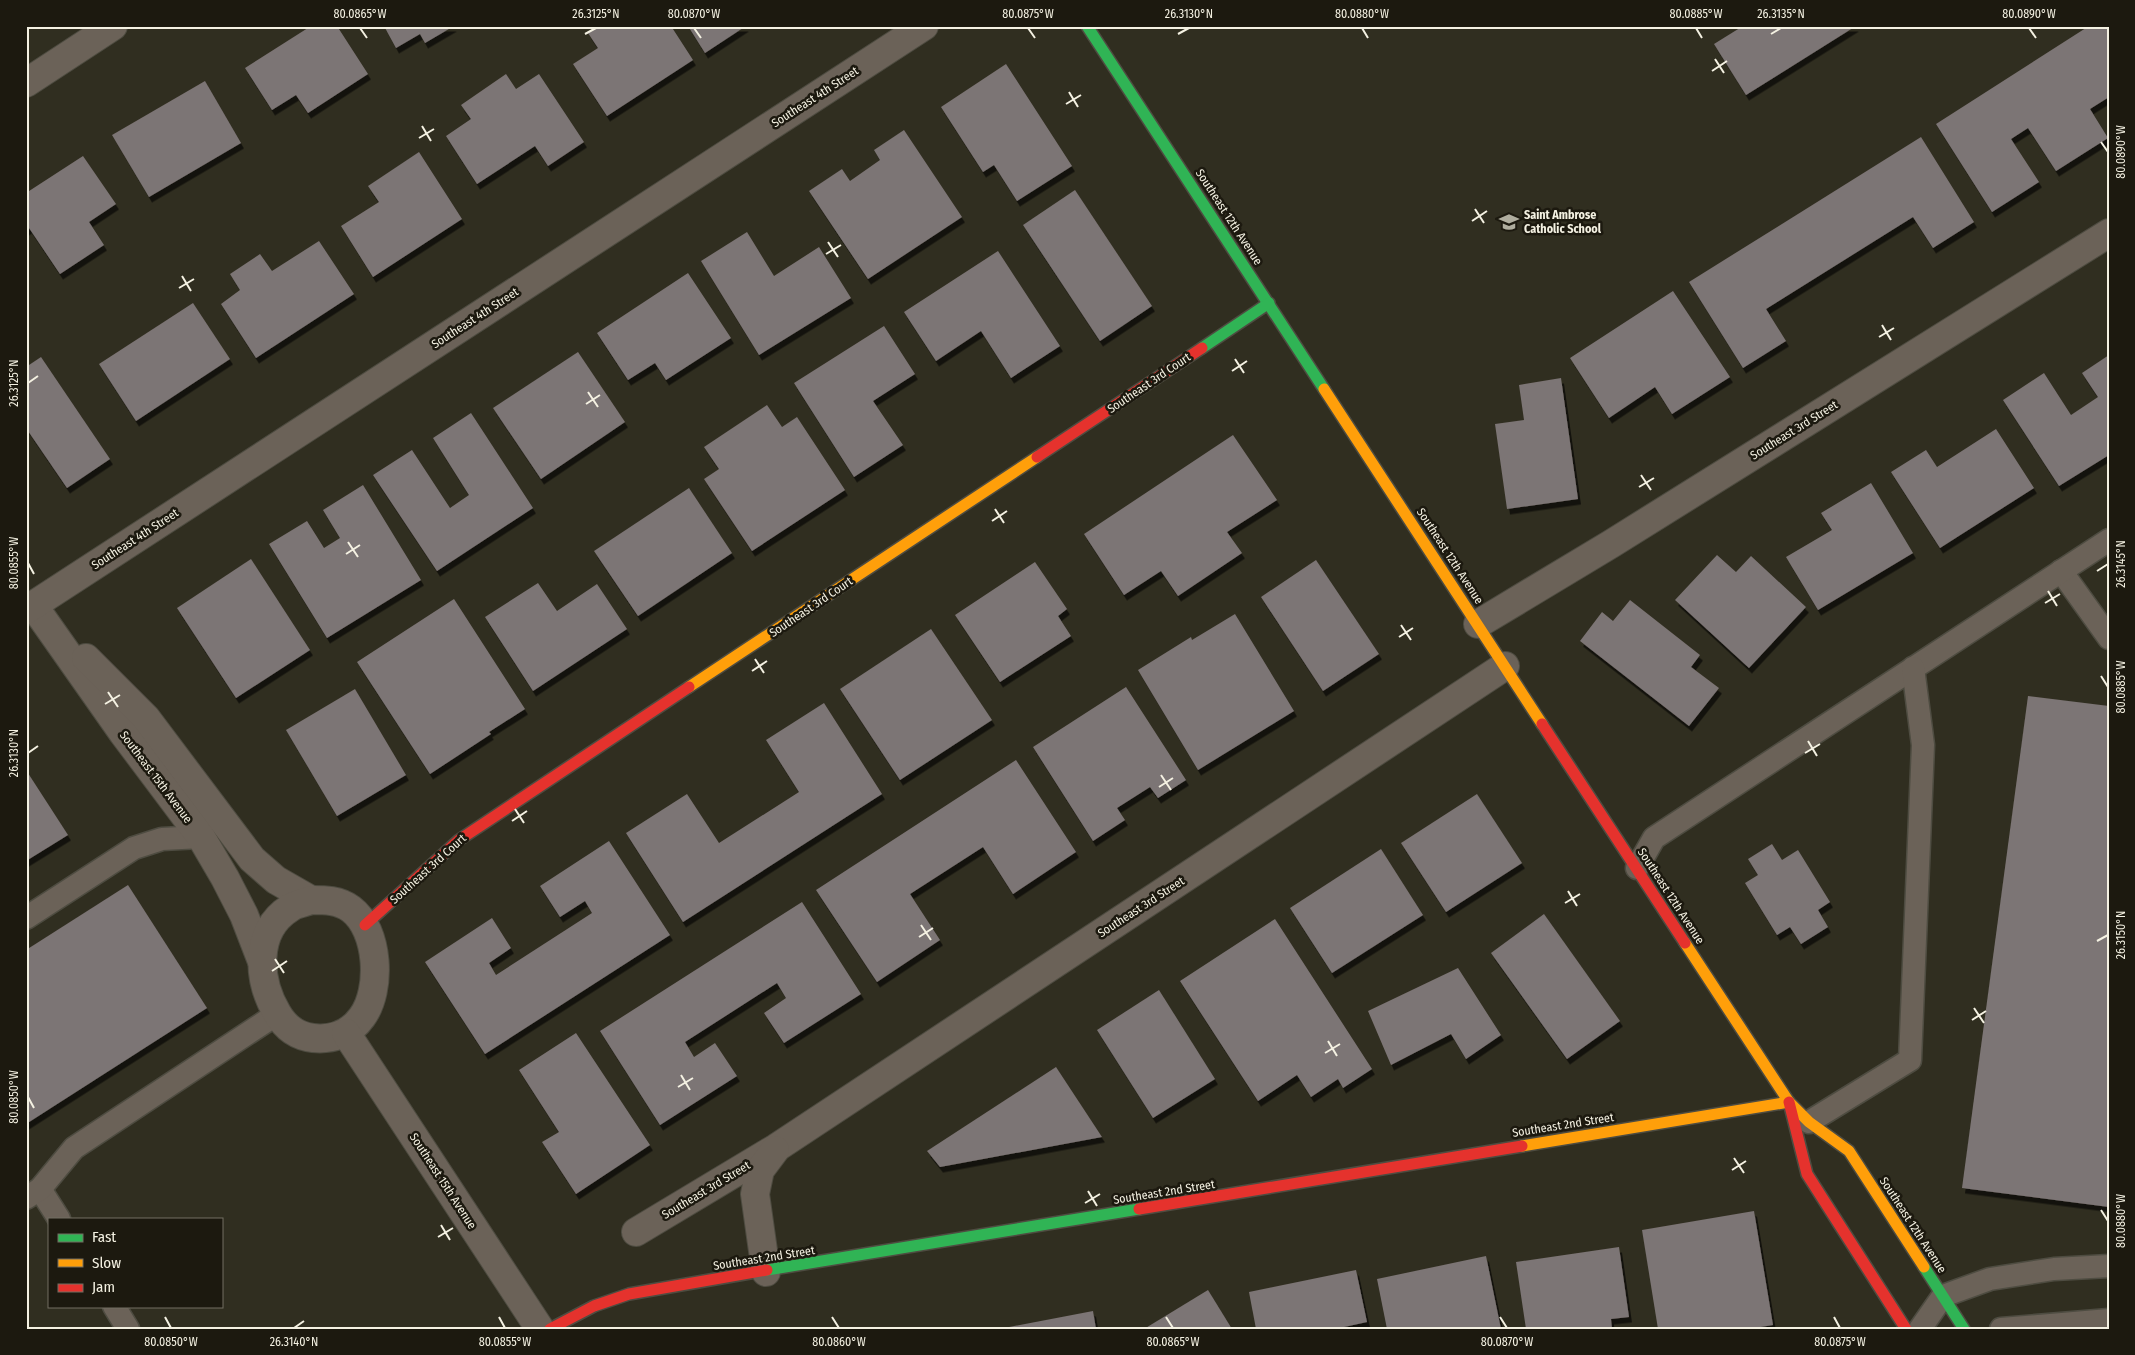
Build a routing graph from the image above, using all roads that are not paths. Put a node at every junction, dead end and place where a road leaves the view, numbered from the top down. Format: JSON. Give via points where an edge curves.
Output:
{"nodes":[{"id":1,"x":113,"y":26,"type":"edge"},
{"id":2,"x":924,"y":26,"type":"edge"},
{"id":3,"x":1087,"y":26,"type":"edge"},
{"id":4,"x":26,"y":83,"type":"edge"},
{"id":5,"x":2109,"y":233,"type":"edge"},
{"id":6,"x":1269,"y":303,"type":"junction"},
{"id":7,"x":2109,"y":540,"type":"edge"},
{"id":8,"x":2061,"y":570,"type":"junction"},
{"id":9,"x":28,"y":605,"type":"edge"},
{"id":10,"x":1478,"y":624,"type":"junction"},
{"id":11,"x":2109,"y":638,"type":"edge"},
{"id":12,"x":1505,"y":666,"type":"junction"},
{"id":13,"x":1913,"y":668,"type":"junction"},
{"id":14,"x":201,"y":837,"type":"junction"},
{"id":15,"x":1636,"y":868,"type":"junction"},
{"id":16,"x":311,"y":900,"type":"junction"},
{"id":17,"x":26,"y":918,"type":"edge"},
{"id":18,"x":365,"y":925,"type":"junction"},
{"id":19,"x":261,"y":959,"type":"junction"},
{"id":20,"x":277,"y":1014,"type":"junction"},
{"id":21,"x":346,"y":1033,"type":"junction"},
{"id":22,"x":1789,"y":1102,"type":"junction"},
{"id":23,"x":1809,"y":1122,"type":"junction"},
{"id":24,"x":776,"y":1148,"type":"junction"},
{"id":25,"x":33,"y":1193,"type":"edge"},
{"id":26,"x":58,"y":1218,"type":"edge"},
{"id":27,"x":636,"y":1232,"type":"dead end"},
{"id":28,"x":2109,"y":1266,"type":"edge"},
{"id":29,"x":766,"y":1272,"type":"junction"},
{"id":30,"x":1943,"y":1296,"type":"junction"},
{"id":31,"x":115,"y":1308,"type":"edge"},
{"id":32,"x":2109,"y":1320,"type":"edge"},
{"id":33,"x":128,"y":1329,"type":"edge"},
{"id":34,"x":540,"y":1329,"type":"edge"},
{"id":35,"x":550,"y":1329,"type":"edge"},
{"id":36,"x":1906,"y":1329,"type":"edge"},
{"id":37,"x":1920,"y":1329,"type":"edge"},
{"id":38,"x":1964,"y":1329,"type":"edge"},
{"id":39,"x":2001,"y":1329,"type":"edge"}],
"edges":[{"from":1,"to":4,"type":"street"},
{"from":2,"to":9,"type":"street","name":"Southeast 4th Street"},
{"from":3,"to":6,"type":"street","name":"Southeast 12th Avenue"},
{"from":5,"to":10,"type":"street","name":"Southeast 3rd Street","via":[[1620,539]]},
{"from":6,"to":10,"type":"street","name":"Southeast 12th Avenue"},
{"from":6,"to":18,"type":"street","name":"Southeast 3rd Court","via":[[459,840]]},
{"from":7,"to":8,"type":"lane"},
{"from":8,"to":11,"type":"lane"},
{"from":8,"to":13,"type":"lane"},
{"from":9,"to":14,"type":"street","name":"Southeast 15th Avenue"},
{"from":9,"to":16,"type":"street","via":[[146,718],[252,859],[276,880]]},
{"from":10,"to":12,"type":"street","name":"Southeast 12th Avenue"},
{"from":12,"to":15,"type":"street","name":"Southeast 12th Avenue"},
{"from":12,"to":24,"type":"street","name":"Southeast 3rd Street"},
{"from":13,"to":15,"type":"lane","via":[[1654,838]]},
{"from":13,"to":23,"type":"lane","via":[[1922,745],[1910,1060]]},
{"from":14,"to":17,"type":"lane","via":[[162,839],[134,848]]},
{"from":14,"to":19,"type":"street","name":"Southeast 15th Avenue","via":[[244,915]]},
{"from":15,"to":22,"type":"street","name":"Southeast 12th Avenue"},
{"from":16,"to":18,"type":"street","via":[[333,901],[351,909]]},
{"from":16,"to":19,"type":"street","via":[[290,908],[274,924],[266,938]]},
{"from":18,"to":21,"type":"street","via":[[373,946],[376,972],[363,1017]]},
{"from":19,"to":20,"type":"street","via":[[268,997]]},
{"from":20,"to":21,"type":"street","via":[[286,1027],[304,1037],[326,1039]]},
{"from":20,"to":25,"type":"lane","via":[[74,1148]]},
{"from":21,"to":34,"type":"street","name":"Southeast 15th Avenue"},
{"from":22,"to":23,"type":"street","name":"Southeast 12th Avenue"},
{"from":22,"to":29,"type":"street","name":"Southeast 2nd Street"},
{"from":22,"to":36,"type":"street","name":"Southeast 12th Avenue","via":[[1807,1174]]},
{"from":23,"to":30,"type":"street","name":"Southeast 12th Avenue","via":[[1849,1151]]},
{"from":24,"to":27,"type":"street","name":"Southeast 3rd Street"},
{"from":24,"to":29,"type":"street","name":"Southeast 3rd Street","via":[[760,1170],[755,1194]]},
{"from":25,"to":26,"type":"lane"},
{"from":28,"to":30,"type":"lane","via":[[1990,1279]]},
{"from":29,"to":35,"type":"street","name":"Southeast 2nd Street","via":[[617,1296],[592,1305]]},
{"from":30,"to":37,"type":"lane"},
{"from":30,"to":38,"type":"street","name":"Southeast 12th Avenue"},
{"from":31,"to":33,"type":"lane"},
{"from":32,"to":39,"type":"lane"}]}
